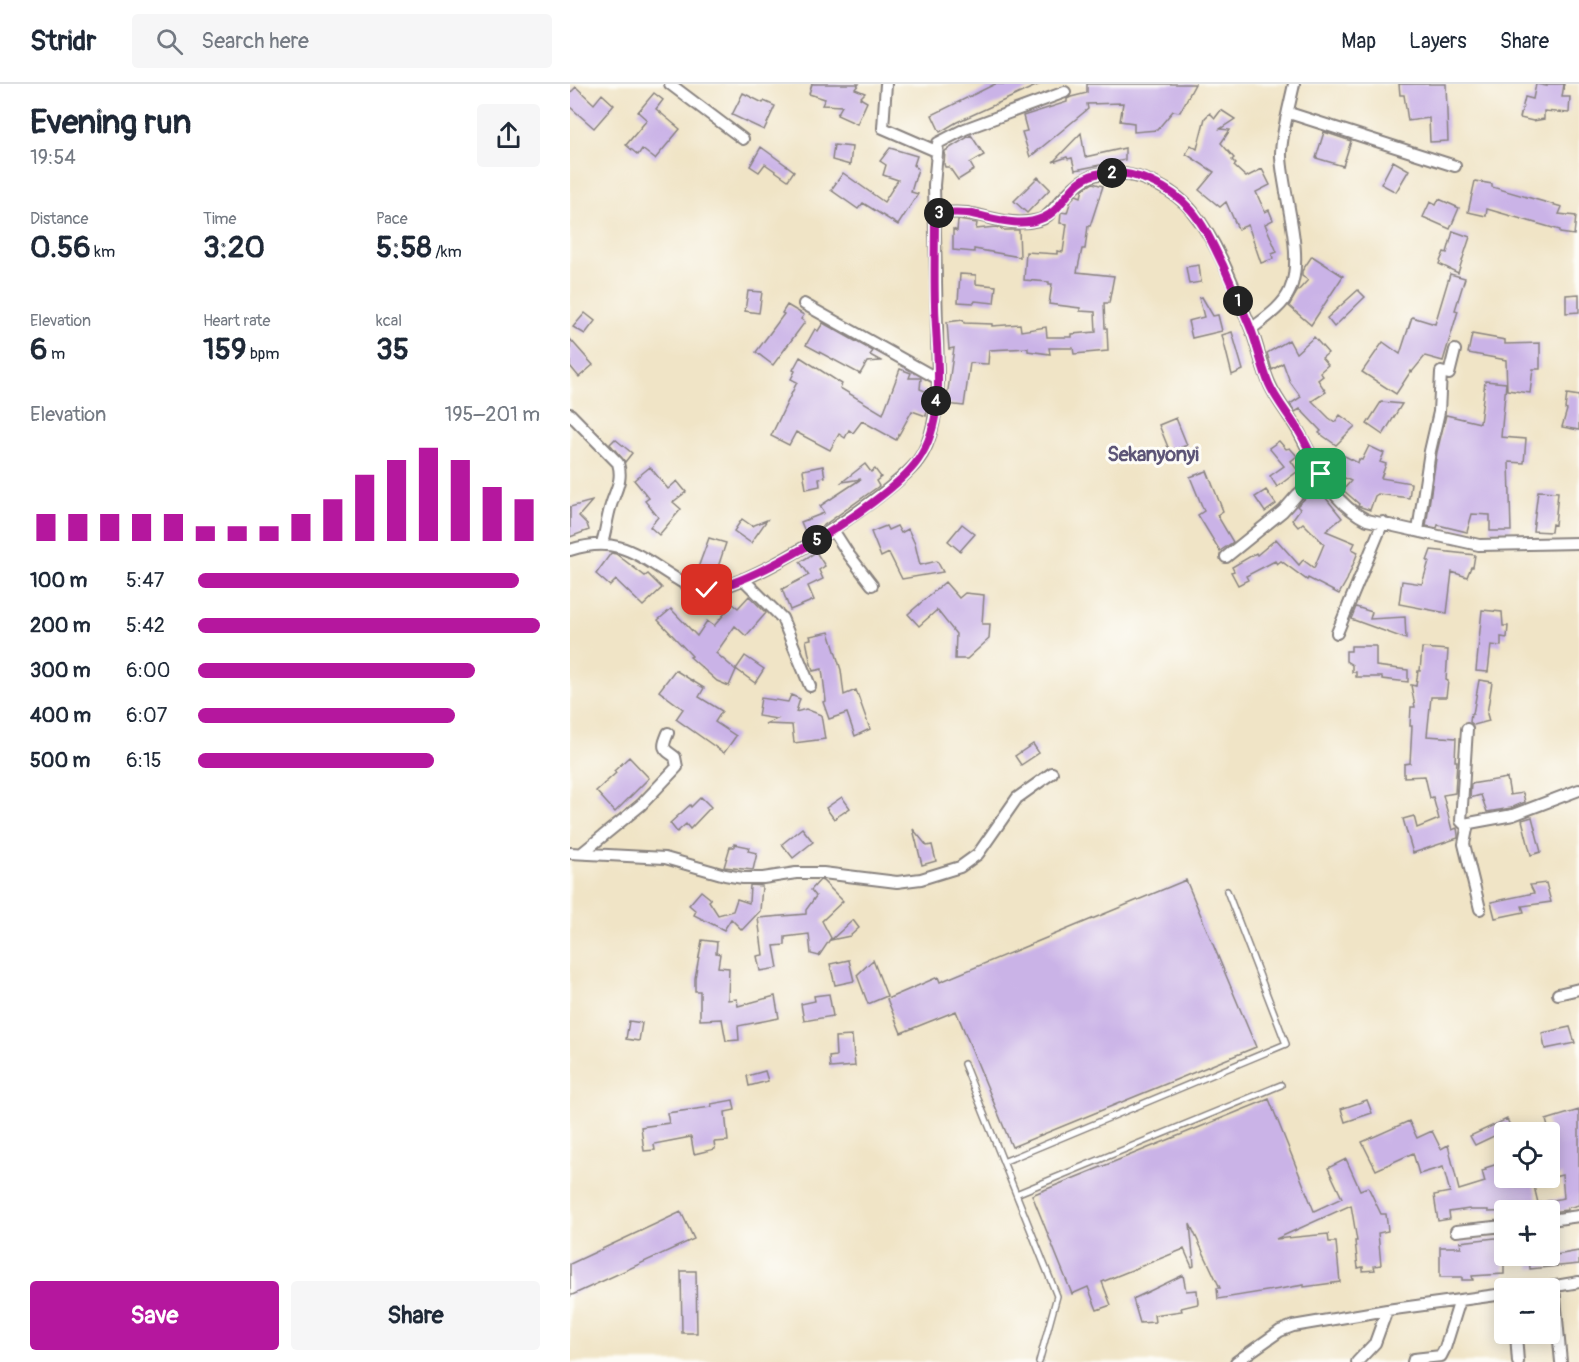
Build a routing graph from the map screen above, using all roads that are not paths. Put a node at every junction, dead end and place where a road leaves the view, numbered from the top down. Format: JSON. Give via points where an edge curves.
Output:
{"nodes":[{"id":1,"x":670,"y":84,"type":"edge"},
{"id":2,"x":886,"y":84,"type":"edge"},
{"id":3,"x":1294,"y":84,"type":"edge"},
{"id":4,"x":1065,"y":92,"type":"dead end"},
{"id":5,"x":1288,"y":113,"type":"junction"},
{"id":6,"x":743,"y":139,"type":"dead end"},
{"id":7,"x":936,"y":151,"type":"junction"},
{"id":8,"x":1455,"y":166,"type":"dead end"},
{"id":9,"x":935,"y":213,"type":"junction"},
{"id":10,"x":804,"y":304,"type":"dead end"},
{"id":11,"x":1251,"y":329,"type":"junction"},
{"id":12,"x":1455,"y":350,"type":"dead end"},
{"id":13,"x":938,"y":379,"type":"junction"},
{"id":14,"x":570,"y":414,"type":"edge"},
{"id":15,"x":1321,"y":474,"type":"junction"},
{"id":16,"x":1383,"y":522,"type":"junction"},
{"id":17,"x":833,"y":530,"type":"junction"},
{"id":18,"x":1418,"y":531,"type":"junction"},
{"id":19,"x":1578,"y":541,"type":"edge"},
{"id":20,"x":602,"y":543,"type":"junction"},
{"id":21,"x":570,"y":550,"type":"edge"},
{"id":22,"x":1226,"y":557,"type":"dead end"},
{"id":23,"x":743,"y":579,"type":"junction"},
{"id":24,"x":872,"y":585,"type":"dead end"},
{"id":25,"x":1337,"y":633,"type":"dead end"},
{"id":26,"x":810,"y":686,"type":"dead end"},
{"id":27,"x":1467,"y":729,"type":"dead end"},
{"id":28,"x":668,"y":732,"type":"dead end"},
{"id":29,"x":1052,"y":773,"type":"dead end"},
{"id":30,"x":1579,"y":790,"type":"edge"},
{"id":31,"x":1468,"y":824,"type":"junction"},
{"id":32,"x":576,"y":853,"type":"edge"},
{"id":33,"x":1227,"y":891,"type":"dead end"},
{"id":34,"x":1480,"y":909,"type":"dead end"},
{"id":35,"x":1579,"y":989,"type":"edge"},
{"id":36,"x":1558,"y":994,"type":"dead end"},
{"id":37,"x":964,"y":1064,"type":"dead end"},
{"id":38,"x":1281,"y":1085,"type":"dead end"},
{"id":39,"x":1003,"y":1162,"type":"junction"},
{"id":40,"x":1016,"y":1194,"type":"junction"},
{"id":41,"x":1579,"y":1216,"type":"edge"},
{"id":42,"x":1560,"y":1219,"type":"edge"},
{"id":43,"x":1494,"y":1227,"type":"edge"},
{"id":44,"x":1456,"y":1231,"type":"dead end"},
{"id":45,"x":1579,"y":1282,"type":"edge"},
{"id":46,"x":1560,"y":1286,"type":"edge"},
{"id":47,"x":1494,"y":1295,"type":"edge"},
{"id":48,"x":1460,"y":1299,"type":"junction"},
{"id":49,"x":1387,"y":1310,"type":"junction"},
{"id":50,"x":1517,"y":1344,"type":"edge"},
{"id":51,"x":1558,"y":1344,"type":"edge"},
{"id":52,"x":1040,"y":1362,"type":"edge"},
{"id":53,"x":1236,"y":1362,"type":"edge"},
{"id":54,"x":1358,"y":1362,"type":"edge"},
{"id":55,"x":1413,"y":1362,"type":"edge"},
{"id":56,"x":1518,"y":1362,"type":"edge"},
{"id":57,"x":1561,"y":1362,"type":"edge"}],
"edges":[{"from":1,"to":6,"type":"street"},
{"from":2,"to":7,"type":"street","via":[[883,128]]},
{"from":3,"to":5,"type":"street"},
{"from":4,"to":7,"type":"street","via":[[949,136],[938,143]]},
{"from":5,"to":8,"type":"street"},
{"from":5,"to":11,"type":"street","via":[[1280,153],[1293,233],[1293,274],[1290,291]]},
{"from":7,"to":9,"type":"street"},
{"from":9,"to":11,"type":"street","via":[[965,213],[1003,221],[1040,220],[1086,177],[1100,173],[1135,176],[1160,186],[1191,210],[1208,236]]},
{"from":9,"to":13,"type":"street"},
{"from":10,"to":13,"type":"street"},
{"from":11,"to":15,"type":"street","via":[[1270,386]]},
{"from":12,"to":18,"type":"street","via":[[1449,374],[1441,372],[1439,412]]},
{"from":13,"to":17,"type":"street","via":[[932,428],[917,462],[889,489]]},
{"from":14,"to":20,"type":"street","via":[[618,463],[621,474]]},
{"from":15,"to":16,"type":"street","via":[[1335,497],[1352,512],[1367,520]]},
{"from":15,"to":22,"type":"street"},
{"from":16,"to":18,"type":"street"},
{"from":16,"to":25,"type":"street"},
{"from":17,"to":23,"type":"street"},
{"from":17,"to":24,"type":"street"},
{"from":18,"to":19,"type":"street","via":[[1479,545]]},
{"from":20,"to":21,"type":"street"},
{"from":20,"to":23,"type":"street","via":[[622,546],[698,590],[721,588]]},
{"from":23,"to":26,"type":"street","via":[[782,618]]},
{"from":27,"to":31,"type":"street","via":[[1461,821]]},
{"from":28,"to":32,"type":"street","via":[[663,746],[675,757],[677,766],[641,805]]},
{"from":29,"to":32,"type":"street","via":[[1017,798],[978,854],[960,867],[921,879],[897,882],[823,873],[743,878],[665,858]]},
{"from":30,"to":31,"type":"street","via":[[1513,815]]},
{"from":31,"to":34,"type":"street","via":[[1464,844]]},
{"from":33,"to":39,"type":"lane","via":[[1286,1044]]},
{"from":35,"to":36,"type":"street"},
{"from":37,"to":39,"type":"lane"},
{"from":38,"to":40,"type":"lane"},
{"from":39,"to":40,"type":"lane"},
{"from":40,"to":52,"type":"lane","via":[[1056,1296]]},
{"from":41,"to":42,"type":"street"},
{"from":43,"to":44,"type":"street"},
{"from":45,"to":46,"type":"street"},
{"from":47,"to":48,"type":"street"},
{"from":48,"to":49,"type":"street"},
{"from":48,"to":55,"type":"street","via":[[1441,1356]]},
{"from":49,"to":53,"type":"street","via":[[1293,1326]]},
{"from":49,"to":54,"type":"street","via":[[1375,1343]]},
{"from":50,"to":56,"type":"street"},
{"from":51,"to":57,"type":"street"}]}
